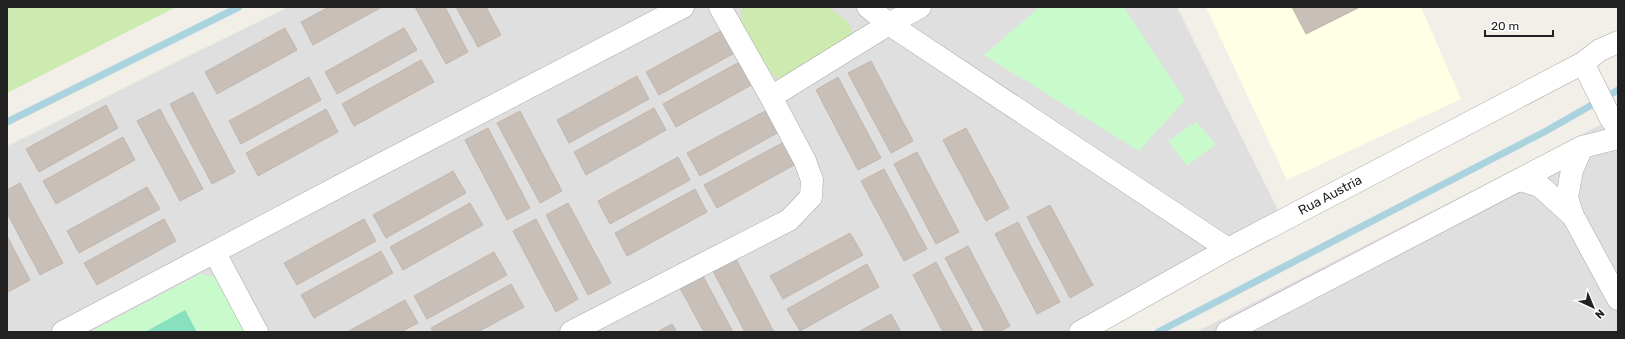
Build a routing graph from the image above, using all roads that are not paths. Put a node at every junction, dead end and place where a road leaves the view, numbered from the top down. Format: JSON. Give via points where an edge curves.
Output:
{"nodes":[{"id":1,"x":683,"y":7,"type":"edge"},
{"id":2,"x":720,"y":7,"type":"edge"},
{"id":3,"x":868,"y":7,"type":"edge"},
{"id":4,"x":920,"y":7,"type":"edge"},
{"id":5,"x":889,"y":24,"type":"junction"},
{"id":6,"x":1618,"y":42,"type":"edge"},
{"id":7,"x":1583,"y":63,"type":"junction"},
{"id":8,"x":771,"y":97,"type":"junction"},
{"id":9,"x":1616,"y":129,"type":"edge"},
{"id":10,"x":1582,"y":147,"type":"junction"},
{"id":11,"x":1520,"y":180,"type":"junction"},
{"id":12,"x":1573,"y":216,"type":"junction"},
{"id":13,"x":1228,"y":249,"type":"junction"},
{"id":14,"x":215,"y":253,"type":"junction"},
{"id":15,"x":1618,"y":299,"type":"edge"},
{"id":16,"x":63,"y":332,"type":"edge"},
{"id":17,"x":257,"y":332,"type":"edge"},
{"id":18,"x":571,"y":332,"type":"edge"},
{"id":19,"x":1080,"y":332,"type":"edge"},
{"id":20,"x":1227,"y":332,"type":"edge"}],
"edges":[{"from":1,"to":14,"type":"street"},
{"from":2,"to":8,"type":"street"},
{"from":3,"to":5,"type":"street"},
{"from":4,"to":5,"type":"street"},
{"from":5,"to":8,"type":"street"},
{"from":5,"to":13,"type":"street"},
{"from":6,"to":7,"type":"street","name":"Rua Austria","via":[[1600,50]]},
{"from":7,"to":9,"type":"street"},
{"from":7,"to":13,"type":"street","name":"Rua Austria"},
{"from":8,"to":18,"type":"street","via":[[805,161],[812,180],[811,197],[789,220]]},
{"from":9,"to":10,"type":"street"},
{"from":10,"to":11,"type":"street"},
{"from":10,"to":12,"type":"street","via":[[1568,184],[1567,198]]},
{"from":11,"to":12,"type":"street","via":[[1540,186]]},
{"from":11,"to":20,"type":"street"},
{"from":12,"to":15,"type":"street"},
{"from":13,"to":19,"type":"street","name":"Rua Austria"},
{"from":14,"to":16,"type":"street"},
{"from":14,"to":17,"type":"street"}]}
